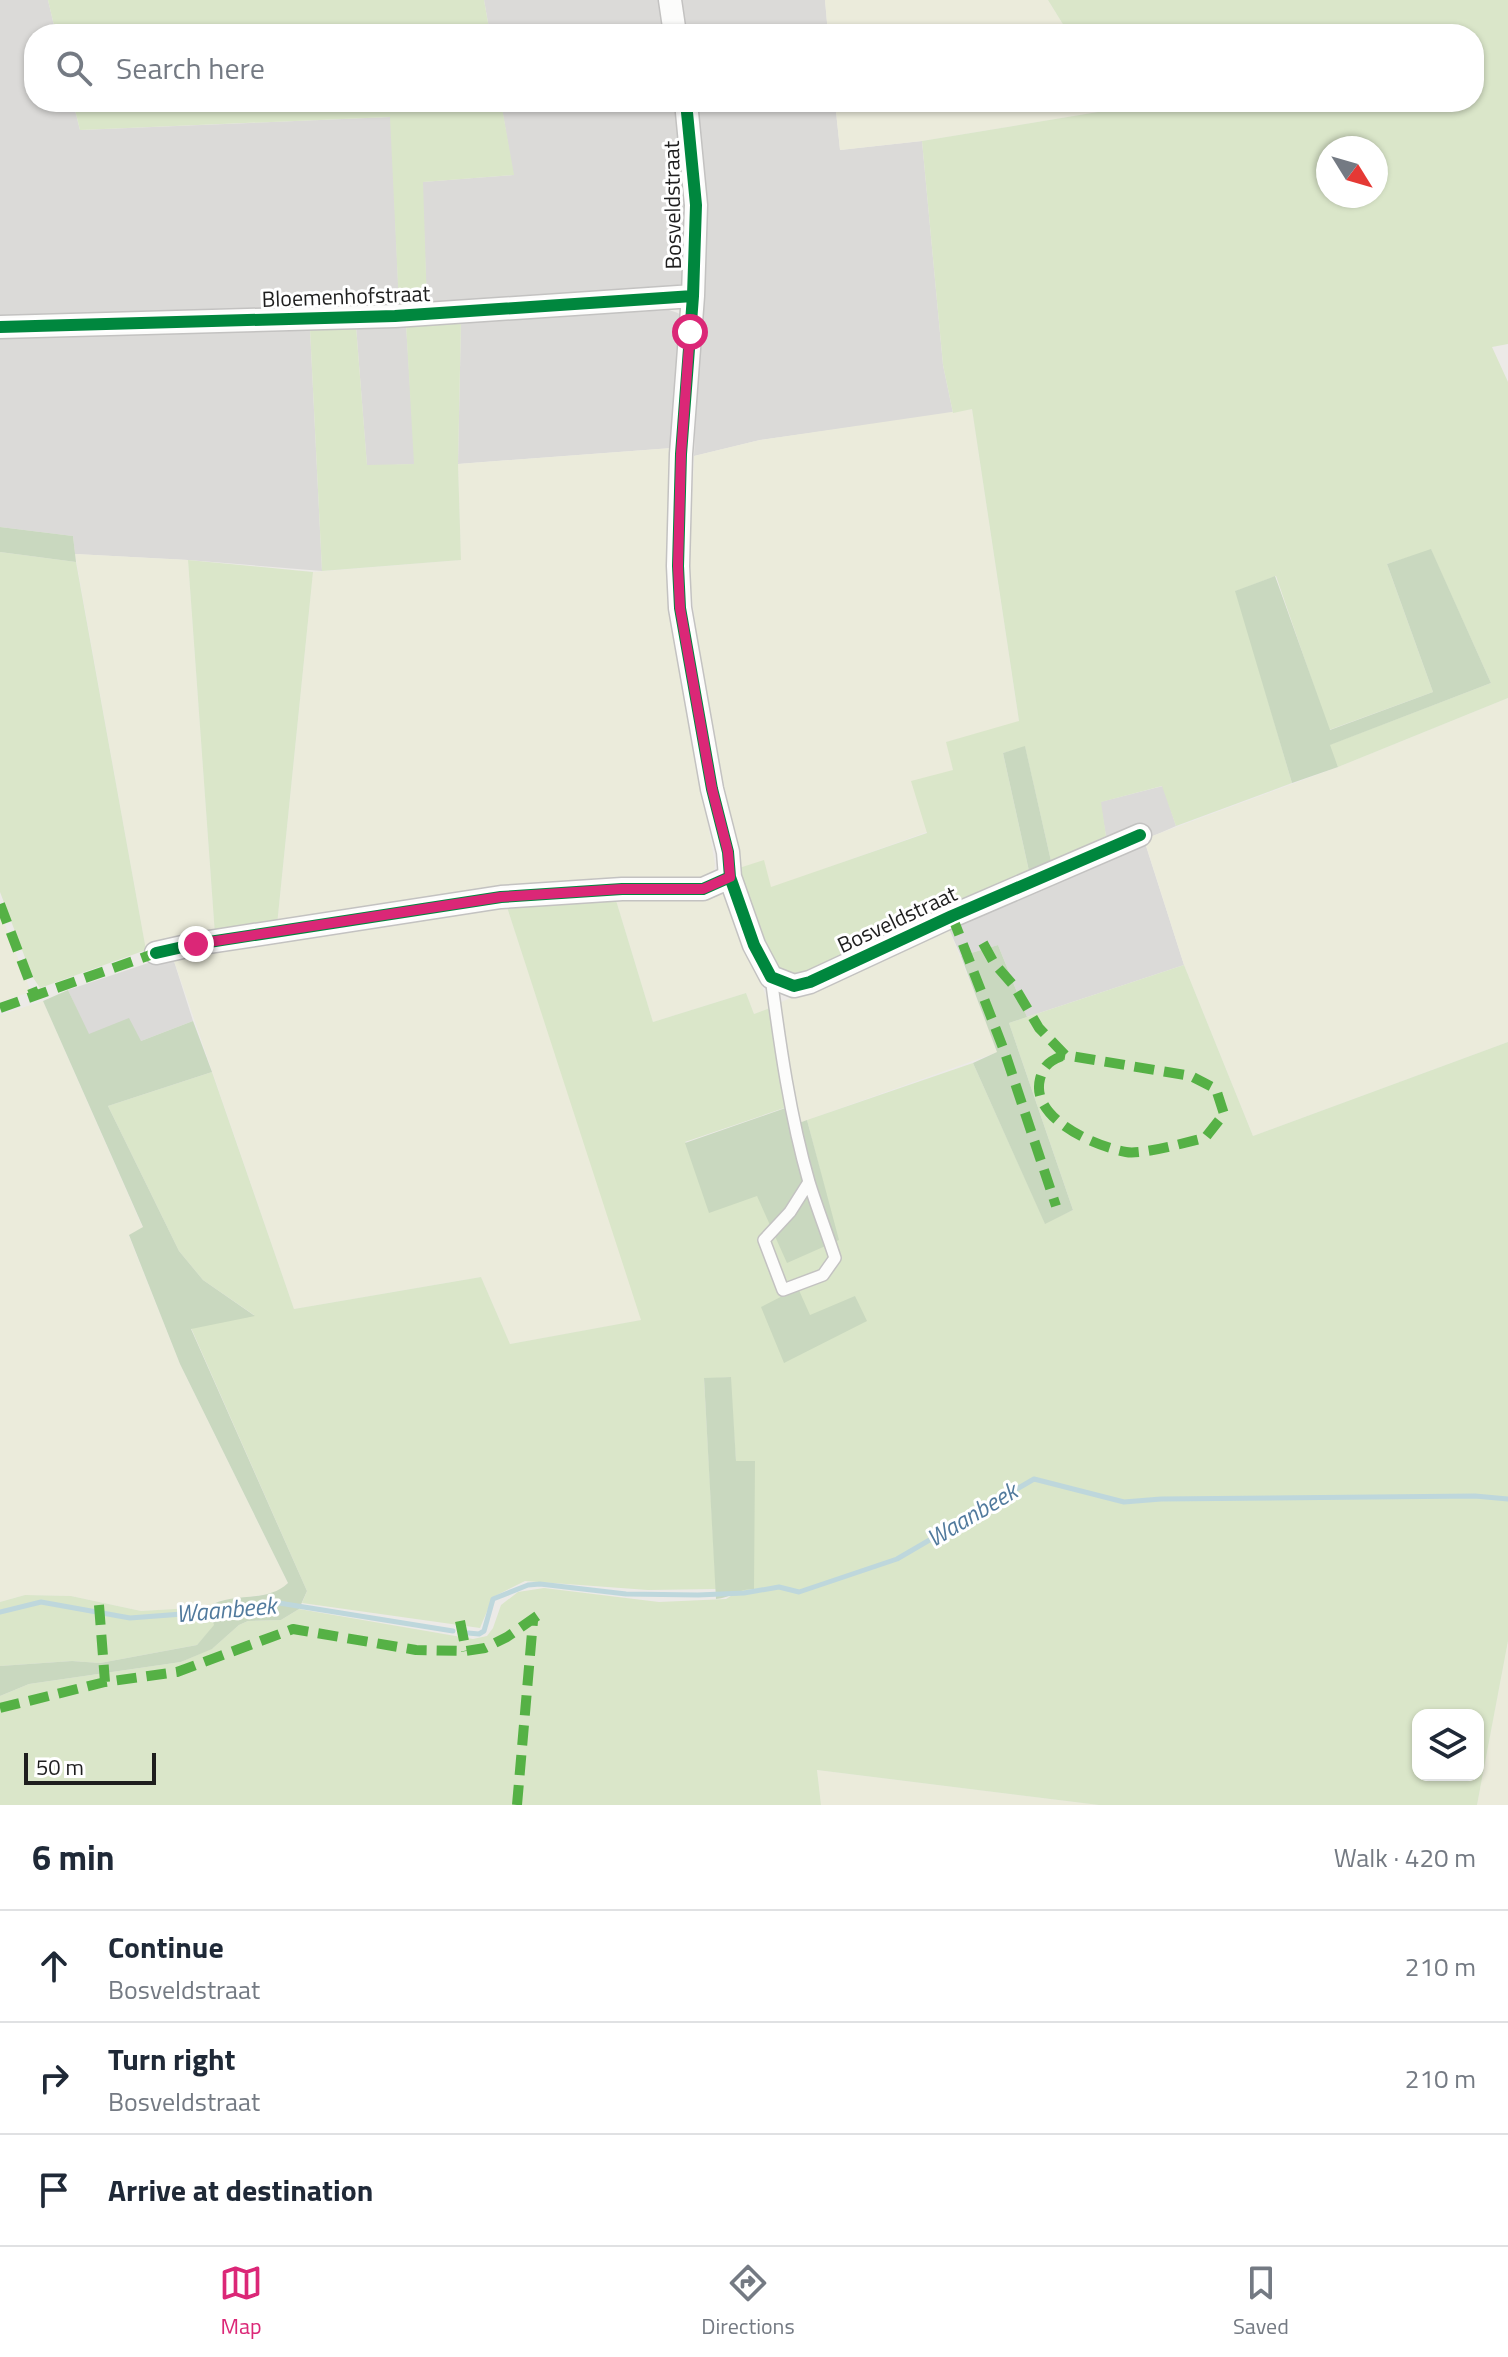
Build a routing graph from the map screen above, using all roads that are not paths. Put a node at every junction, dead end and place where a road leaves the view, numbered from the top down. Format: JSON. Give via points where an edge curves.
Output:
{"nodes":[{"id":1,"x":670,"y":0,"type":"edge"},
{"id":2,"x":674,"y":24,"type":"edge"},
{"id":3,"x":687,"y":112,"type":"edge"},
{"id":4,"x":693,"y":296,"type":"junction"},
{"id":5,"x":0,"y":327,"type":"edge"},
{"id":6,"x":1140,"y":835,"type":"dead end"},
{"id":7,"x":730,"y":877,"type":"junction"},
{"id":8,"x":156,"y":953,"type":"dead end"},
{"id":9,"x":771,"y":977,"type":"junction"},
{"id":10,"x":809,"y":1182,"type":"junction"}],
"edges":[{"from":1,"to":2,"type":"street"},
{"from":3,"to":4,"type":"street","name":"Bosveldstraat","via":[[696,205]]},
{"from":4,"to":5,"type":"street","name":"Bloemenhofstraat","via":[[395,316]]},
{"from":4,"to":7,"type":"street","name":"Bosveldstraat","via":[[681,454],[680,608]]},
{"from":6,"to":9,"type":"street","name":"Bosveldstraat","via":[[810,982],[794,986]]},
{"from":7,"to":8,"type":"street","via":[[703,889],[501,897]]},
{"from":7,"to":9,"type":"street","name":"Bosveldstraat"},
{"from":9,"to":10,"type":"lane","via":[[781,1056]]},
{"from":10,"to":10,"type":"lane","via":[[764,1240],[783,1290],[823,1275],[835,1258]]}]}
